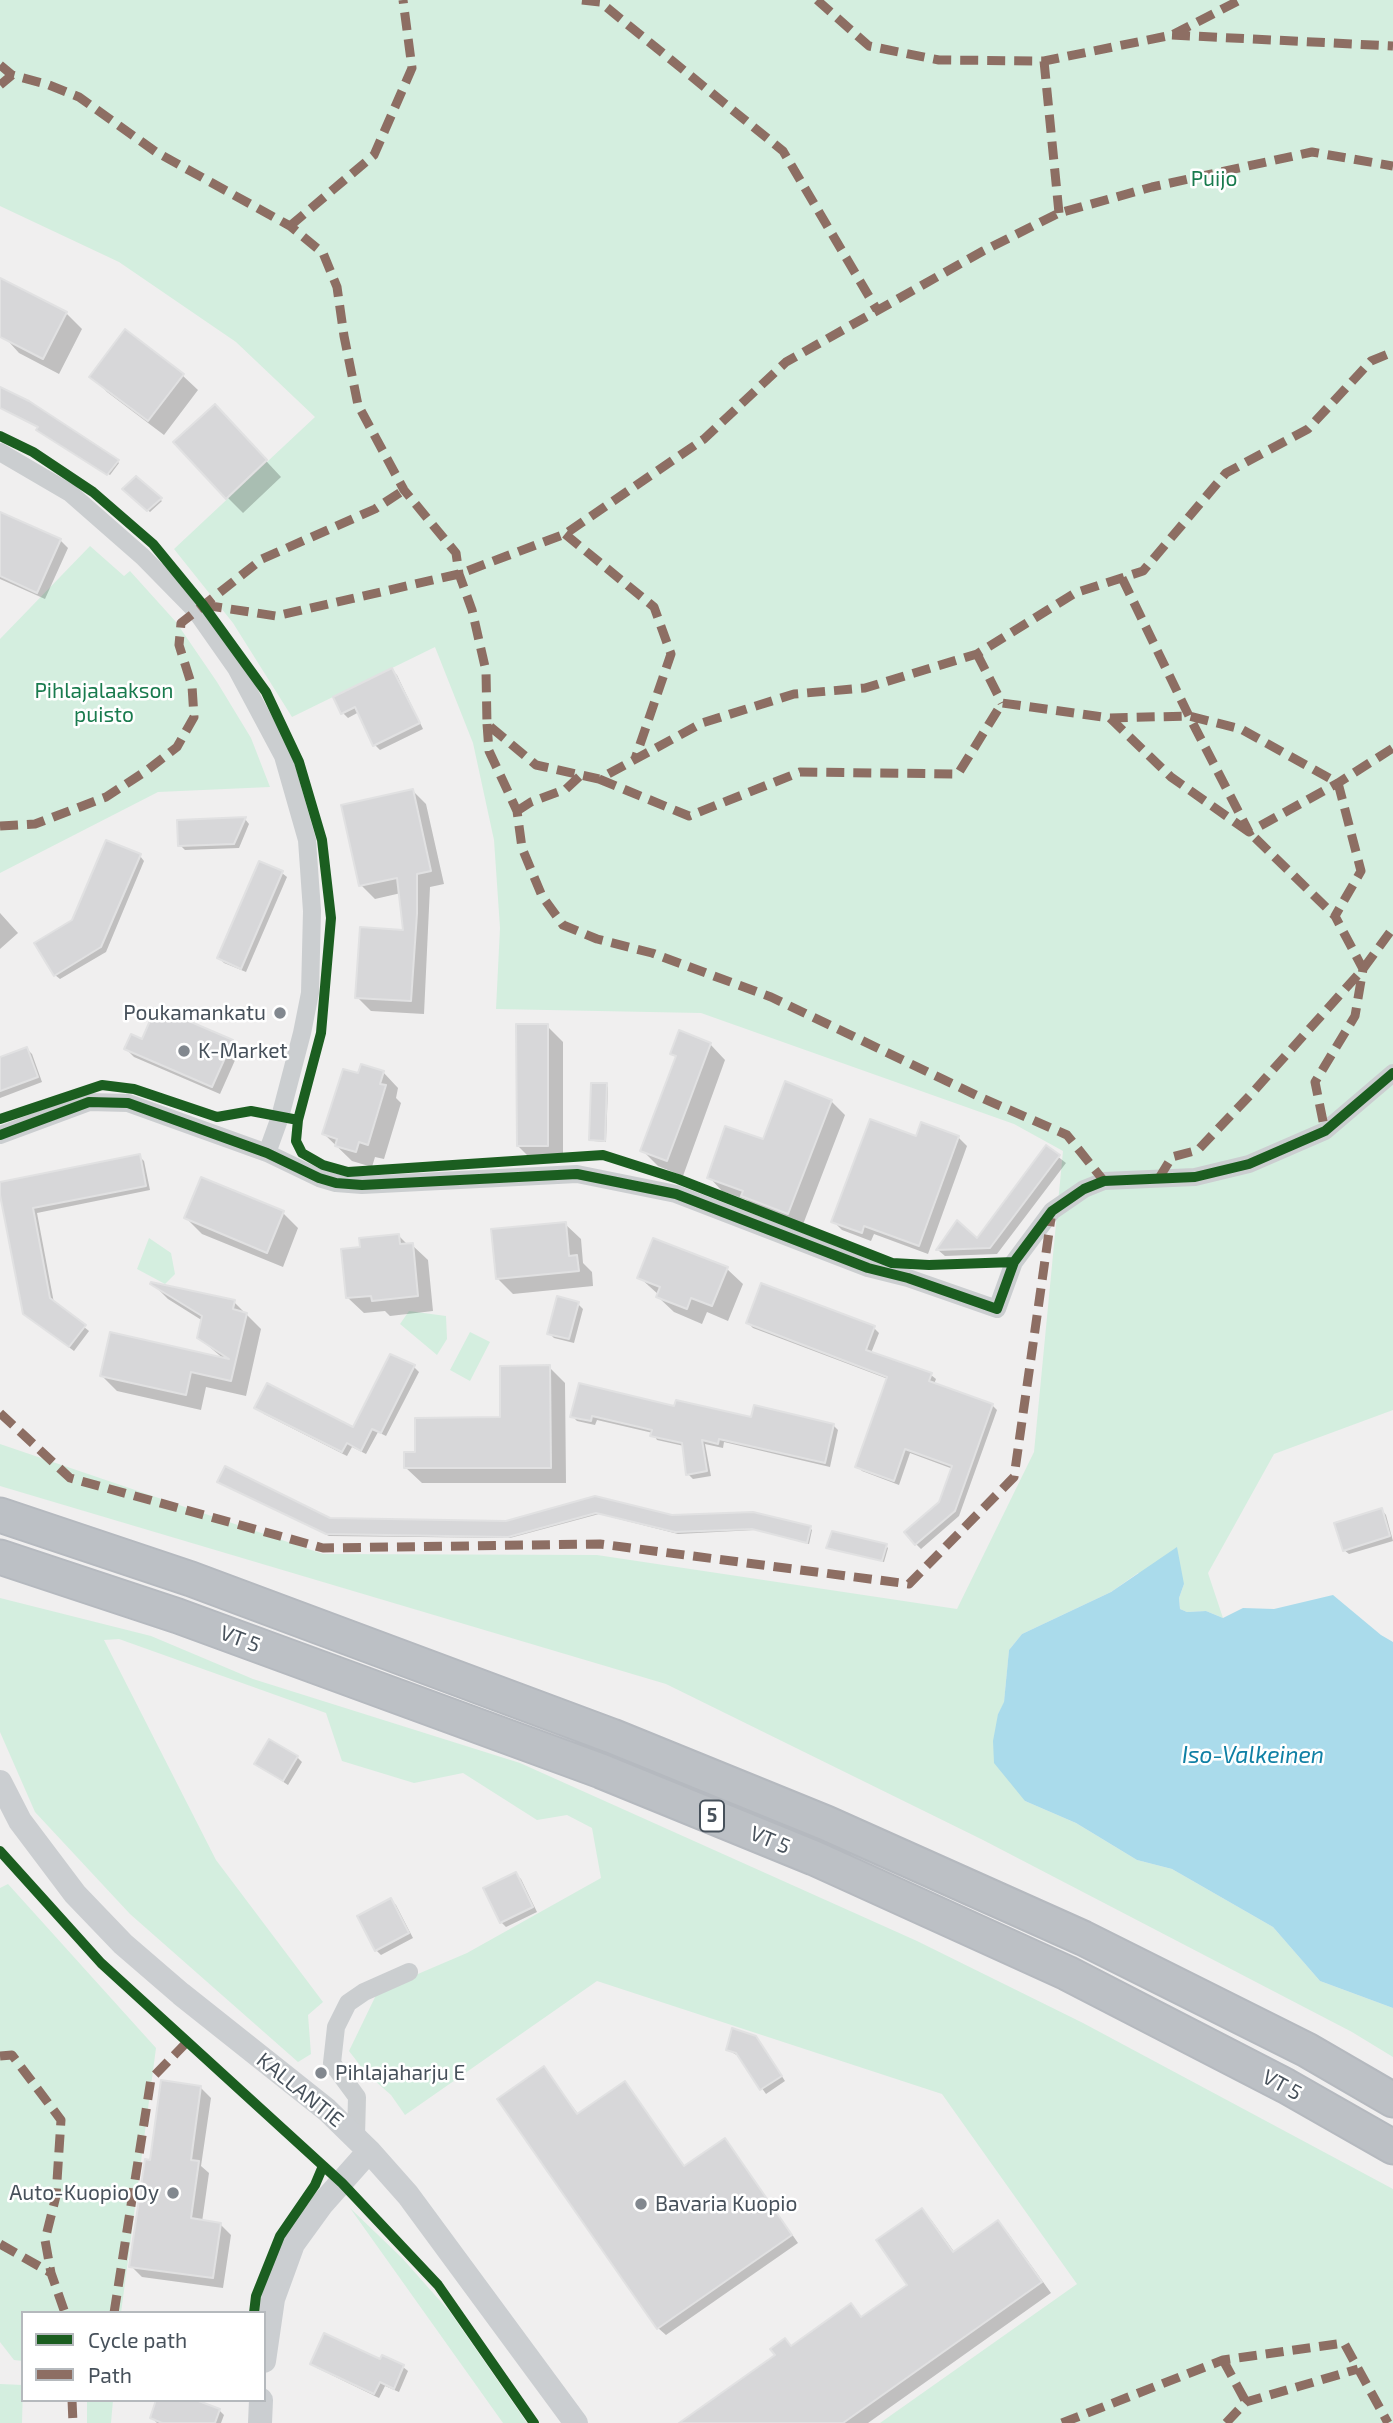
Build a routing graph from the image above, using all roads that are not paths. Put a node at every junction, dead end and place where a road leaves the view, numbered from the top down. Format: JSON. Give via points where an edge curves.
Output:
{"nodes":[{"id":1,"x":0,"y":452,"type":"edge"},
{"id":2,"x":1393,"y":1073,"type":"edge"},
{"id":3,"x":0,"y":1135,"type":"edge"},
{"id":4,"x":267,"y":1153,"type":"junction"},
{"id":5,"x":0,"y":1515,"type":"edge"},
{"id":6,"x":0,"y":1557,"type":"edge"},
{"id":7,"x":0,"y":1782,"type":"edge"},
{"id":8,"x":409,"y":1972,"type":"dead end"},
{"id":9,"x":1393,"y":2100,"type":"edge"},
{"id":10,"x":363,"y":2144,"type":"junction"},
{"id":11,"x":1393,"y":2147,"type":"edge"},
{"id":12,"x":266,"y":2347,"type":"edge"},
{"id":13,"x":261,"y":2402,"type":"edge"},
{"id":14,"x":260,"y":2423,"type":"edge"},
{"id":15,"x":576,"y":2423,"type":"edge"}],
"edges":[{"from":1,"to":4,"type":"street","via":[[70,493],[143,557],[195,611],[236,668],[283,756],[307,840],[312,911],[310,993]]},
{"from":2,"to":4,"type":"street","via":[[1325,1131],[1249,1164],[1195,1177],[1104,1181],[1084,1189],[1052,1211],[1014,1262],[997,1310],[868,1268],[676,1194],[576,1174],[336,1183]]},
{"from":3,"to":4,"type":"street","via":[[89,1102],[128,1103]]},
{"from":5,"to":9,"type":"highway","name":"VT 5","number":"5","via":[[204,1584],[612,1736],[826,1823],[1083,1938],[1307,2050]]},
{"from":6,"to":11,"type":"highway","name":"VT 5","number":"5","via":[[178,1616],[601,1771],[814,1858],[1067,1973]]},
{"from":7,"to":10,"type":"main road","name":"KALLANTIE","via":[[20,1821],[67,1884],[123,1944]]},
{"from":8,"to":10,"type":"street","via":[[348,2003],[336,2027],[332,2063],[357,2097]]},
{"from":10,"to":12,"type":"main road","via":[[293,2244],[273,2299]]},
{"from":10,"to":15,"type":"main road","name":"KALLANTIE","via":[[408,2195]]},
{"from":13,"to":14,"type":"main road"}]}
